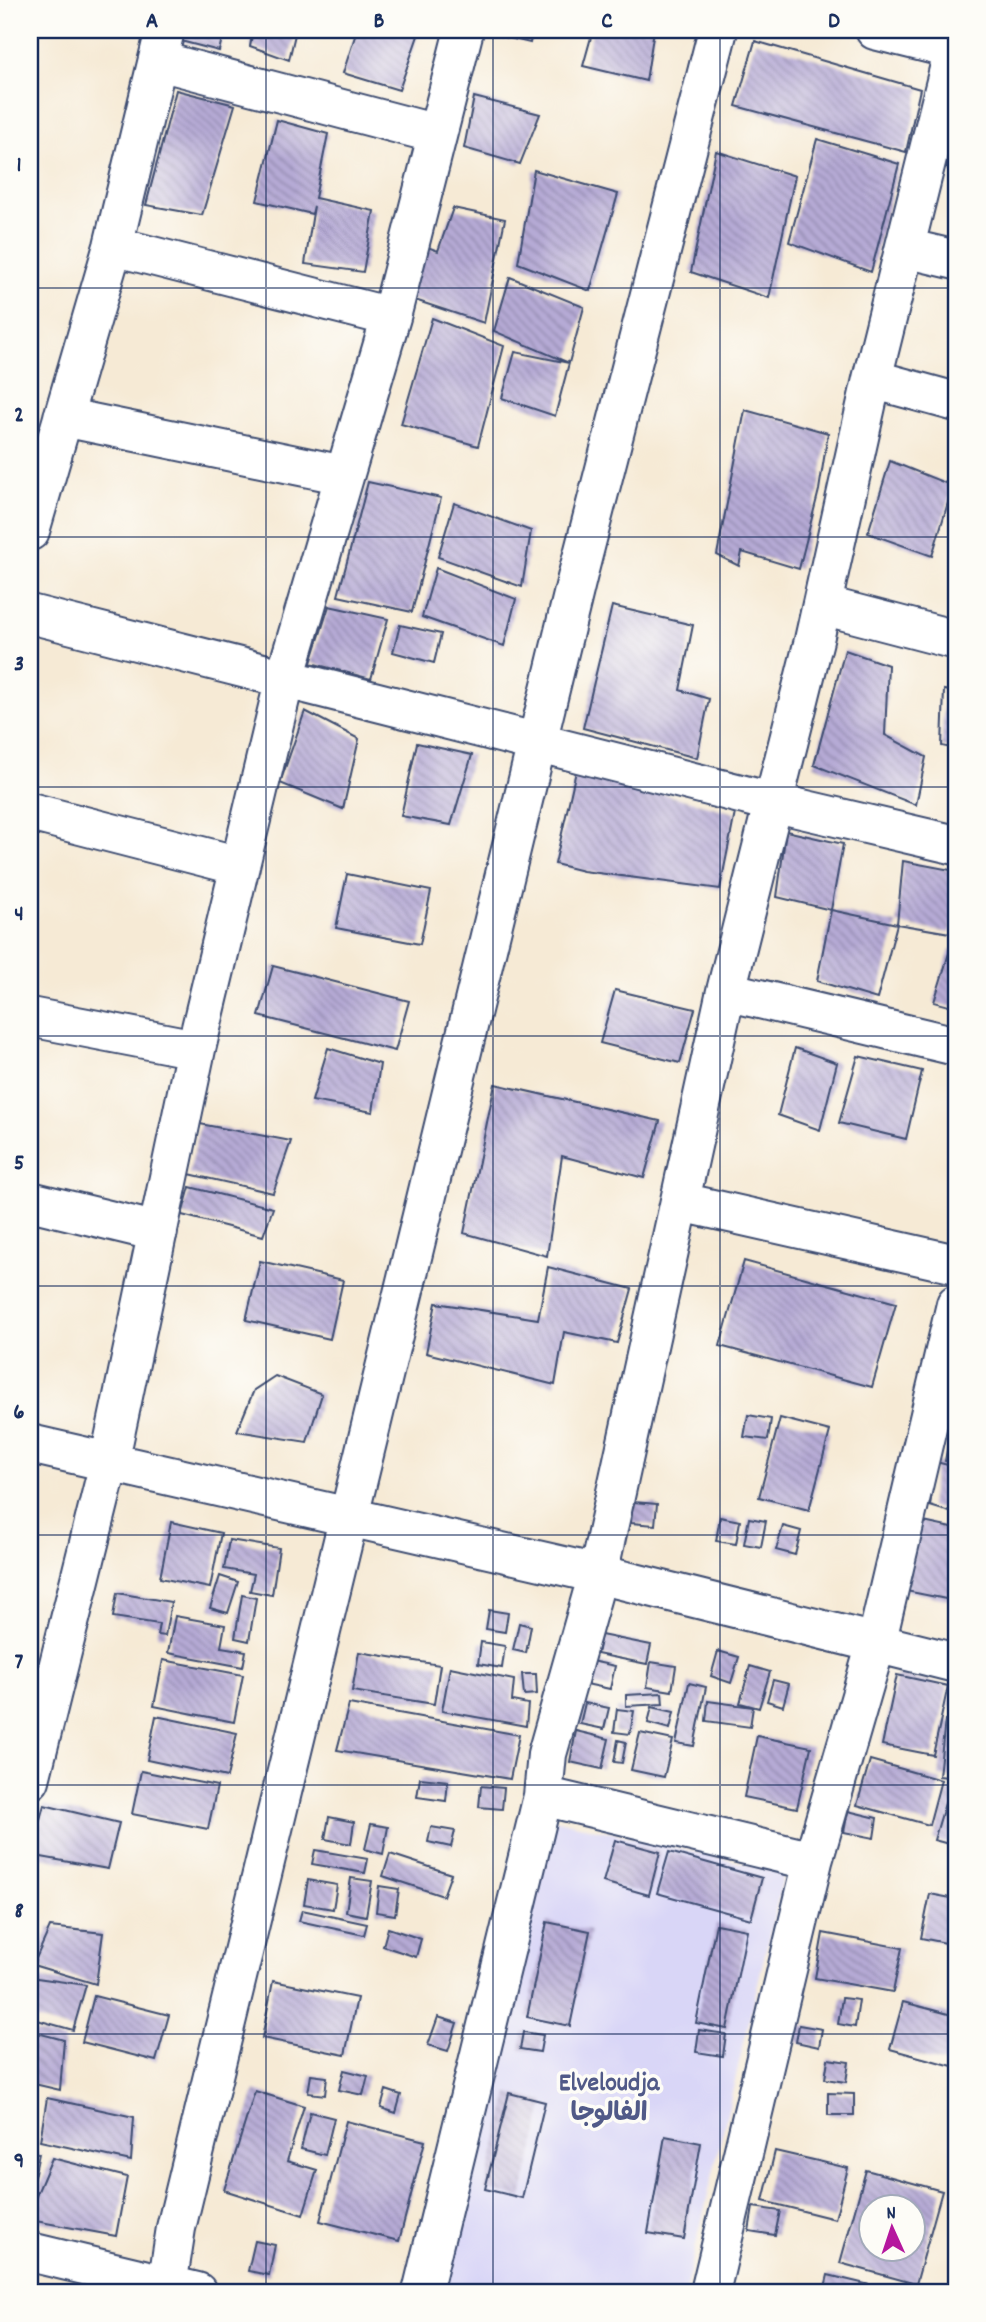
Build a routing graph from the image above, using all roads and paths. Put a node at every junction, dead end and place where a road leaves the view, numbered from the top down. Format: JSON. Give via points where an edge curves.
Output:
{"nodes":[{"id":1,"x":464,"y":30,"type":"edge"},
{"id":2,"x":718,"y":30,"type":"edge"},
{"id":3,"x":875,"y":30,"type":"edge"},
{"id":4,"x":162,"y":46,"type":"edge"},
{"id":5,"x":955,"y":49,"type":"edge"},
{"id":6,"x":438,"y":134,"type":"junction"},
{"id":7,"x":113,"y":246,"type":"junction"},
{"id":8,"x":905,"y":248,"type":"junction"},
{"id":9,"x":956,"y":260,"type":"edge"},
{"id":10,"x":391,"y":317,"type":"junction"},
{"id":11,"x":872,"y":379,"type":"junction"},
{"id":12,"x":956,"y":402,"type":"edge"},
{"id":13,"x":63,"y":417,"type":"junction"},
{"id":14,"x":344,"y":475,"type":"junction"},
{"id":15,"x":30,"y":531,"type":"edge"},
{"id":16,"x":822,"y":605,"type":"junction"},
{"id":17,"x":30,"y":614,"type":"edge"},
{"id":18,"x":956,"y":639,"type":"edge"},
{"id":19,"x":285,"y":678,"type":"junction"},
{"id":20,"x":538,"y":743,"type":"junction"},
{"id":21,"x":772,"y":802,"type":"junction"},
{"id":22,"x":30,"y":812,"type":"edge"},
{"id":23,"x":956,"y":845,"type":"edge"},
{"id":24,"x":240,"y":866,"type":"junction"},
{"id":25,"x":726,"y":991,"type":"junction"},
{"id":26,"x":30,"y":1017,"type":"edge"},
{"id":27,"x":956,"y":1046,"type":"edge"},
{"id":28,"x":196,"y":1049,"type":"junction"},
{"id":29,"x":30,"y":1201,"type":"edge"},
{"id":30,"x":681,"y":1202,"type":"junction"},
{"id":31,"x":158,"y":1232,"type":"junction"},
{"id":32,"x":956,"y":1264,"type":"edge"},
{"id":33,"x":956,"y":1304,"type":"edge"},
{"id":34,"x":30,"y":1444,"type":"edge"},
{"id":35,"x":109,"y":1463,"type":"junction"},
{"id":36,"x":346,"y":1519,"type":"junction"},
{"id":37,"x":598,"y":1574,"type":"junction"},
{"id":38,"x":876,"y":1644,"type":"junction"},
{"id":39,"x":956,"y":1663,"type":"edge"},
{"id":40,"x":44,"y":1664,"type":"edge"},
{"id":41,"x":30,"y":1780,"type":"edge"},
{"id":42,"x":543,"y":1796,"type":"junction"},
{"id":43,"x":813,"y":1861,"type":"junction"},
{"id":44,"x":30,"y":2252,"type":"edge"},
{"id":45,"x":177,"y":2290,"type":"edge"},
{"id":46,"x":422,"y":2292,"type":"edge"},
{"id":47,"x":710,"y":2292,"type":"edge"}],
"edges":[{"from":1,"to":6,"type":"street"},
{"from":2,"to":20,"type":"street"},
{"from":3,"to":5,"type":"street"},
{"from":4,"to":6,"type":"street"},
{"from":4,"to":7,"type":"street"},
{"from":5,"to":8,"type":"street"},
{"from":6,"to":10,"type":"street"},
{"from":7,"to":10,"type":"street"},
{"from":7,"to":13,"type":"street"},
{"from":8,"to":9,"type":"street"},
{"from":8,"to":11,"type":"street"},
{"from":10,"to":14,"type":"street"},
{"from":11,"to":12,"type":"street"},
{"from":11,"to":16,"type":"street"},
{"from":13,"to":14,"type":"street"},
{"from":13,"to":15,"type":"street"},
{"from":14,"to":19,"type":"street"},
{"from":16,"to":18,"type":"street"},
{"from":16,"to":21,"type":"street"},
{"from":17,"to":19,"type":"street"},
{"from":19,"to":20,"type":"street"},
{"from":19,"to":24,"type":"street"},
{"from":20,"to":21,"type":"street"},
{"from":20,"to":36,"type":"street"},
{"from":21,"to":23,"type":"street"},
{"from":21,"to":25,"type":"street"},
{"from":22,"to":24,"type":"street"},
{"from":24,"to":28,"type":"street"},
{"from":25,"to":27,"type":"street"},
{"from":25,"to":30,"type":"street"},
{"from":26,"to":28,"type":"street"},
{"from":28,"to":31,"type":"street"},
{"from":29,"to":31,"type":"street"},
{"from":30,"to":32,"type":"street"},
{"from":30,"to":37,"type":"street"},
{"from":31,"to":35,"type":"street"},
{"from":33,"to":38,"type":"street"},
{"from":34,"to":35,"type":"street"},
{"from":35,"to":36,"type":"street"},
{"from":35,"to":40,"type":"street"},
{"from":36,"to":37,"type":"street"},
{"from":36,"to":45,"type":"street","via":[[176,2228]]},
{"from":37,"to":38,"type":"street"},
{"from":37,"to":42,"type":"street","via":[[547,1754]]},
{"from":38,"to":39,"type":"street"},
{"from":38,"to":43,"type":"street"},
{"from":40,"to":41,"type":"street"},
{"from":42,"to":43,"type":"street"},
{"from":42,"to":46,"type":"street"},
{"from":43,"to":47,"type":"street"},
{"from":44,"to":45,"type":"street"}]}
